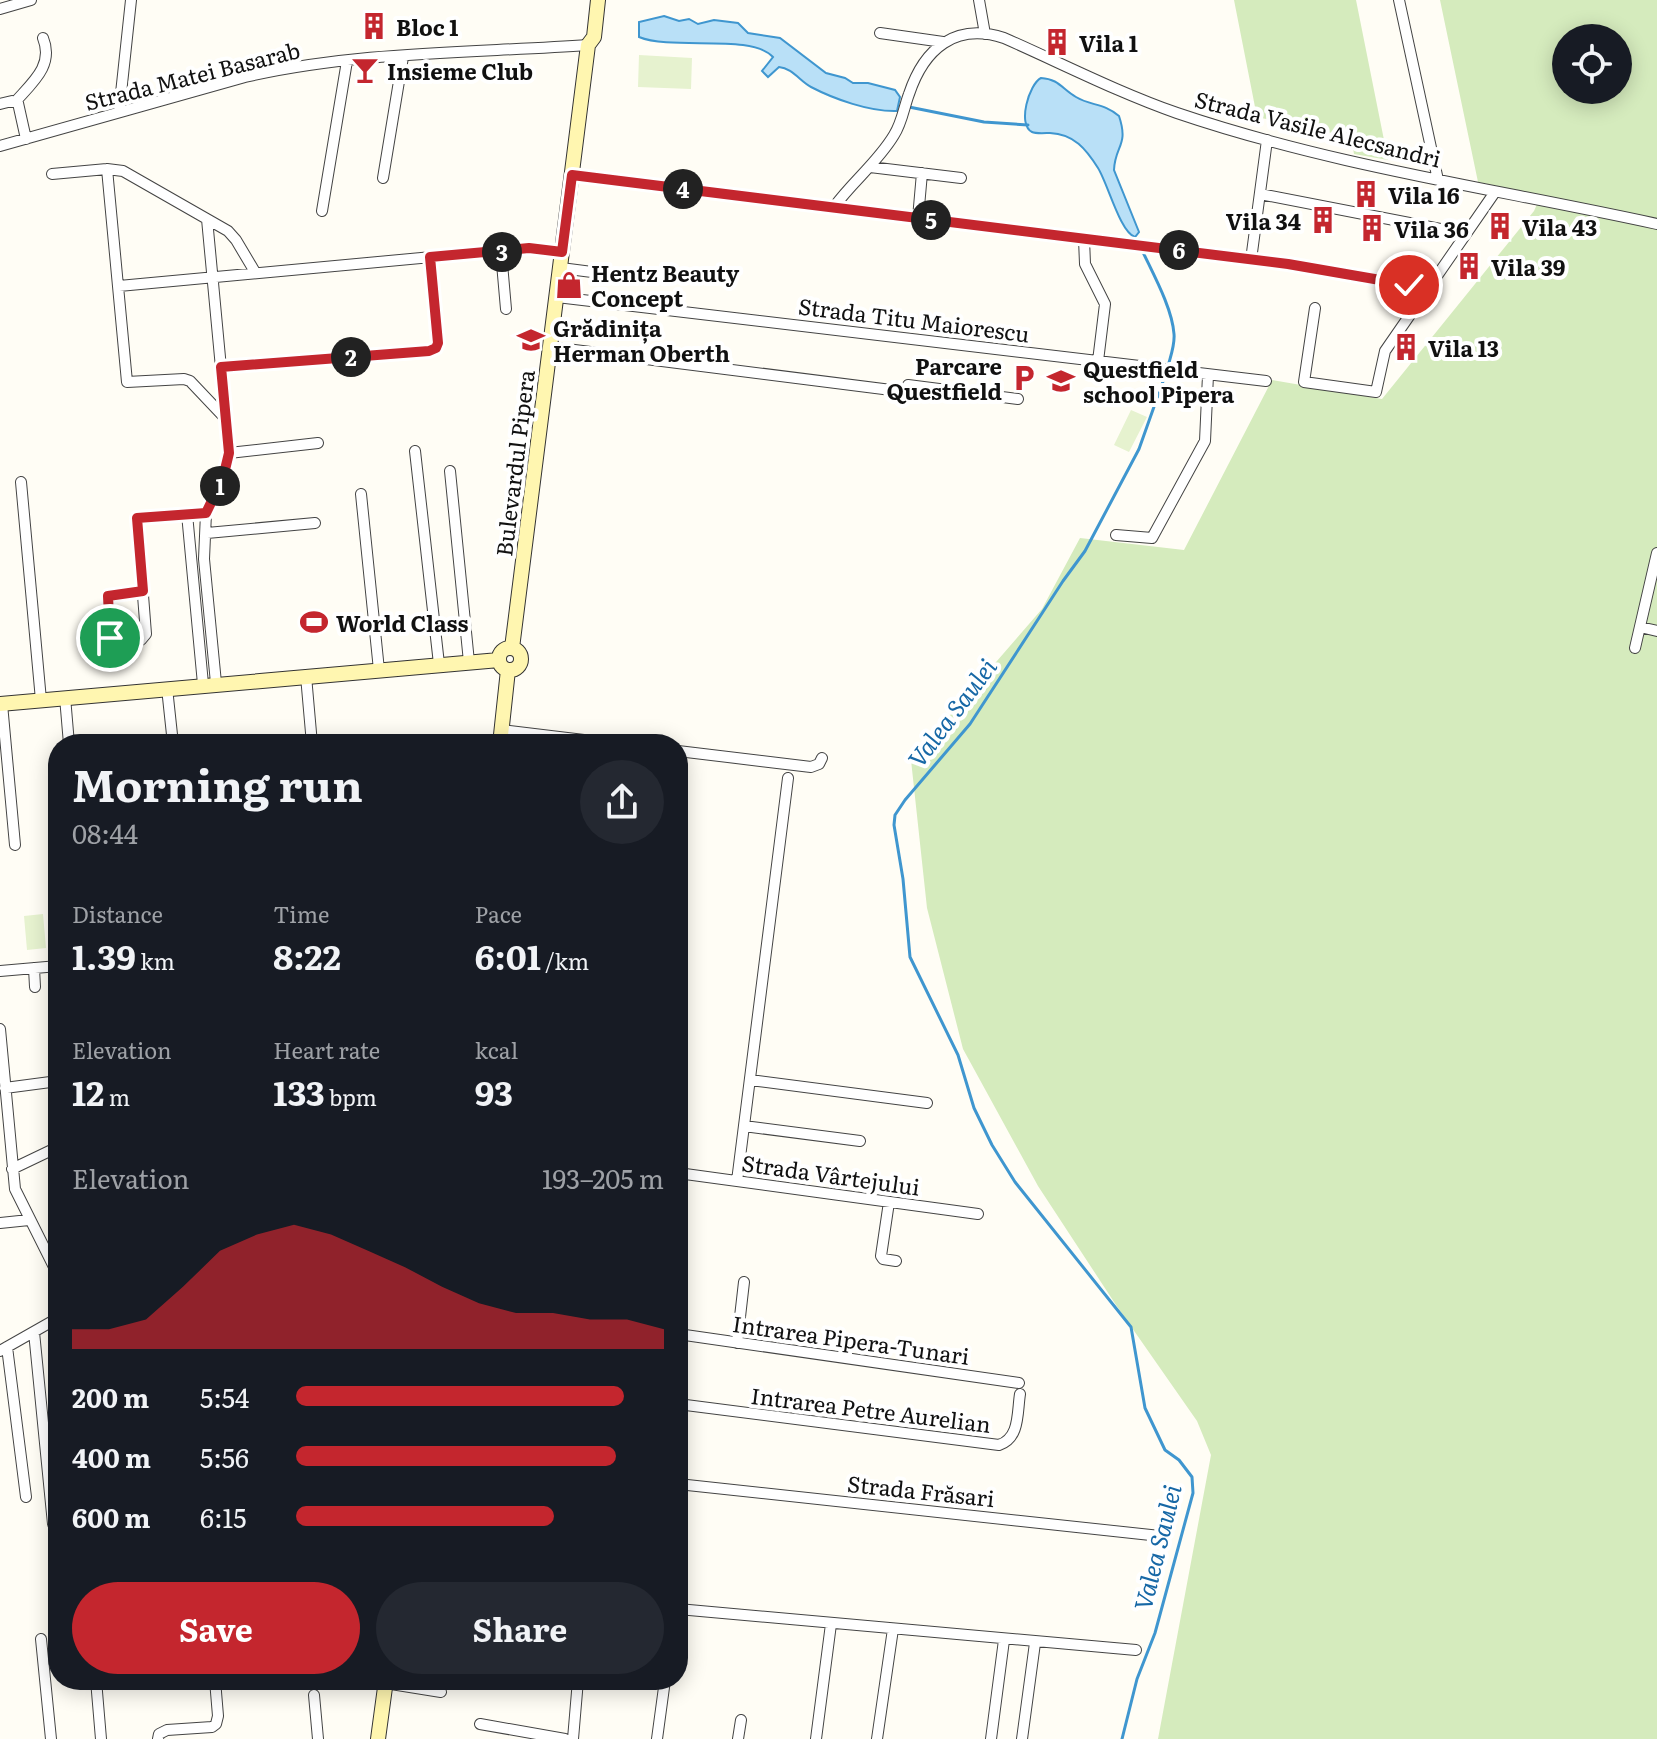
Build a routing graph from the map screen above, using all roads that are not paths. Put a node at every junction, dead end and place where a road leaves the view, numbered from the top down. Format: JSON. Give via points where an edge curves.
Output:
{"nodes":[{"id":1,"x":31,"y":0,"type":"edge"},
{"id":2,"x":131,"y":0,"type":"edge"},
{"id":3,"x":588,"y":0,"type":"edge"},
{"id":4,"x":598,"y":0,"type":"edge"},
{"id":5,"x":979,"y":0,"type":"edge"},
{"id":6,"x":1399,"y":0,"type":"edge"},
{"id":7,"x":0,"y":9,"type":"edge"},
{"id":8,"x":880,"y":33,"type":"dead end"},
{"id":9,"x":985,"y":34,"type":"junction"},
{"id":10,"x":43,"y":38,"type":"dead end"},
{"id":11,"x":943,"y":42,"type":"junction"},
{"id":12,"x":588,"y":45,"type":"junction"},
{"id":13,"x":403,"y":57,"type":"junction"},
{"id":14,"x":347,"y":61,"type":"junction"},
{"id":15,"x":16,"y":101,"type":"junction"},
{"id":16,"x":0,"y":104,"type":"edge"},
{"id":17,"x":119,"y":112,"type":"junction"},
{"id":18,"x":26,"y":139,"type":"junction"},
{"id":19,"x":1267,"y":140,"type":"junction"},
{"id":20,"x":0,"y":146,"type":"edge"},
{"id":21,"x":870,"y":167,"type":"junction"},
{"id":22,"x":107,"y":169,"type":"junction"},
{"id":23,"x":922,"y":173,"type":"junction"},
{"id":24,"x":52,"y":174,"type":"dead end"},
{"id":25,"x":572,"y":175,"type":"junction"},
{"id":26,"x":383,"y":178,"type":"dead end"},
{"id":27,"x":961,"y":178,"type":"dead end"},
{"id":28,"x":1438,"y":180,"type":"junction"},
{"id":29,"x":1495,"y":192,"type":"junction"},
{"id":30,"x":1260,"y":194,"type":"junction"},
{"id":31,"x":834,"y":207,"type":"junction"},
{"id":32,"x":322,"y":211,"type":"dead end"},
{"id":33,"x":918,"y":218,"type":"junction"},
{"id":34,"x":207,"y":219,"type":"junction"},
{"id":35,"x":1657,"y":224,"type":"edge"},
{"id":36,"x":1466,"y":234,"type":"junction"},
{"id":37,"x":1084,"y":239,"type":"junction"},
{"id":38,"x":505,"y":251,"type":"junction"},
{"id":39,"x":562,"y":252,"type":"junction"},
{"id":40,"x":430,"y":257,"type":"junction"},
{"id":41,"x":1251,"y":260,"type":"junction"},
{"id":42,"x":561,"y":268,"type":"junction"},
{"id":43,"x":255,"y":272,"type":"junction"},
{"id":44,"x":213,"y":276,"type":"junction"},
{"id":45,"x":666,"y":276,"type":"dead end"},
{"id":46,"x":119,"y":286,"type":"junction"},
{"id":47,"x":1427,"y":289,"type":"junction"},
{"id":48,"x":557,"y":297,"type":"junction"},
{"id":49,"x":1315,"y":308,"type":"dead end"},
{"id":50,"x":506,"y":309,"type":"dead end"},
{"id":51,"x":551,"y":347,"type":"junction"},
{"id":52,"x":1098,"y":361,"type":"junction"},
{"id":53,"x":221,"y":367,"type":"junction"},
{"id":54,"x":1208,"y":375,"type":"junction"},
{"id":55,"x":1266,"y":381,"type":"dead end"},
{"id":56,"x":1018,"y":399,"type":"dead end"},
{"id":57,"x":226,"y":419,"type":"junction"},
{"id":58,"x":318,"y":443,"type":"dead end"},
{"id":59,"x":415,"y":451,"type":"dead end"},
{"id":60,"x":229,"y":453,"type":"junction"},
{"id":61,"x":450,"y":471,"type":"dead end"},
{"id":62,"x":21,"y":482,"type":"dead end"},
{"id":63,"x":361,"y":494,"type":"dead end"},
{"id":64,"x":206,"y":513,"type":"junction"},
{"id":65,"x":187,"y":514,"type":"junction"},
{"id":66,"x":315,"y":523,"type":"dead end"},
{"id":67,"x":207,"y":533,"type":"junction"},
{"id":68,"x":1116,"y":535,"type":"dead end"},
{"id":69,"x":1656,"y":559,"type":"edge"},
{"id":70,"x":143,"y":591,"type":"junction"},
{"id":71,"x":1640,"y":627,"type":"junction"},
{"id":72,"x":1657,"y":631,"type":"edge"},
{"id":73,"x":1635,"y":648,"type":"dead end"},
{"id":74,"x":469,"y":662,"type":"junction"},
{"id":75,"x":439,"y":664,"type":"junction"},
{"id":76,"x":504,"y":665,"type":"junction"},
{"id":77,"x":379,"y":670,"type":"junction"},
{"id":78,"x":306,"y":676,"type":"junction"},
{"id":79,"x":210,"y":684,"type":"junction"},
{"id":80,"x":167,"y":688,"type":"junction"},
{"id":81,"x":65,"y":697,"type":"junction"},
{"id":82,"x":41,"y":700,"type":"junction"},
{"id":83,"x":1,"y":704,"type":"edge"},
{"id":84,"x":68,"y":734,"type":"edge"},
{"id":85,"x":172,"y":734,"type":"edge"},
{"id":86,"x":311,"y":734,"type":"edge"},
{"id":87,"x":501,"y":734,"type":"edge"},
{"id":88,"x":688,"y":752,"type":"edge"},
{"id":89,"x":822,"y":758,"type":"dead end"},
{"id":90,"x":788,"y":778,"type":"dead end"},
{"id":91,"x":15,"y":845,"type":"dead end"},
{"id":92,"x":48,"y":967,"type":"edge"},
{"id":93,"x":34,"y":968,"type":"junction"},
{"id":94,"x":0,"y":971,"type":"edge"},
{"id":95,"x":35,"y":987,"type":"dead end"},
{"id":96,"x":0,"y":1029,"type":"edge"},
{"id":97,"x":750,"y":1080,"type":"junction"},
{"id":98,"x":48,"y":1082,"type":"edge"},
{"id":99,"x":5,"y":1088,"type":"junction"},
{"id":100,"x":927,"y":1103,"type":"dead end"},
{"id":101,"x":744,"y":1126,"type":"junction"},
{"id":102,"x":860,"y":1141,"type":"dead end"},
{"id":103,"x":48,"y":1152,"type":"edge"},
{"id":104,"x":12,"y":1169,"type":"junction"},
{"id":105,"x":688,"y":1174,"type":"edge"},
{"id":106,"x":737,"y":1181,"type":"junction"},
{"id":107,"x":889,"y":1202,"type":"junction"},
{"id":108,"x":978,"y":1214,"type":"dead end"},
{"id":109,"x":29,"y":1220,"type":"junction"},
{"id":110,"x":0,"y":1223,"type":"edge"},
{"id":111,"x":48,"y":1256,"type":"edge"},
{"id":112,"x":896,"y":1261,"type":"dead end"},
{"id":113,"x":744,"y":1282,"type":"dead end"},
{"id":114,"x":48,"y":1324,"type":"edge"},
{"id":115,"x":34,"y":1332,"type":"junction"},
{"id":116,"x":688,"y":1336,"type":"edge"},
{"id":117,"x":737,"y":1343,"type":"junction"},
{"id":118,"x":4,"y":1349,"type":"edge"},
{"id":119,"x":1019,"y":1388,"type":"joint"},
{"id":120,"x":688,"y":1405,"type":"edge"},
{"id":121,"x":48,"y":1473,"type":"edge"},
{"id":122,"x":688,"y":1485,"type":"edge"},
{"id":123,"x":26,"y":1497,"type":"dead end"},
{"id":124,"x":1160,"y":1536,"type":"dead end"},
{"id":125,"x":688,"y":1610,"type":"edge"},
{"id":126,"x":831,"y":1624,"type":"junction"},
{"id":127,"x":893,"y":1629,"type":"junction"},
{"id":128,"x":41,"y":1639,"type":"dead end"},
{"id":129,"x":1004,"y":1640,"type":"junction"},
{"id":130,"x":1035,"y":1643,"type":"junction"},
{"id":131,"x":1136,"y":1650,"type":"dead end"},
{"id":132,"x":97,"y":1690,"type":"edge"},
{"id":133,"x":216,"y":1690,"type":"edge"},
{"id":134,"x":384,"y":1690,"type":"edge"},
{"id":135,"x":430,"y":1690,"type":"edge"},
{"id":136,"x":577,"y":1690,"type":"edge"},
{"id":137,"x":664,"y":1690,"type":"edge"},
{"id":138,"x":441,"y":1692,"type":"dead end"},
{"id":139,"x":314,"y":1695,"type":"dead end"},
{"id":140,"x":741,"y":1720,"type":"dead end"},
{"id":141,"x":480,"y":1724,"type":"dead end"},
{"id":142,"x":51,"y":1739,"type":"edge"},
{"id":143,"x":101,"y":1739,"type":"edge"},
{"id":144,"x":158,"y":1739,"type":"edge"},
{"id":145,"x":318,"y":1739,"type":"edge"},
{"id":146,"x":378,"y":1739,"type":"edge"},
{"id":147,"x":565,"y":1739,"type":"edge"},
{"id":148,"x":573,"y":1739,"type":"edge"},
{"id":149,"x":657,"y":1739,"type":"edge"},
{"id":150,"x":738,"y":1739,"type":"edge"},
{"id":151,"x":816,"y":1739,"type":"edge"},
{"id":152,"x":877,"y":1739,"type":"edge"},
{"id":153,"x":991,"y":1739,"type":"edge"},
{"id":154,"x":1022,"y":1739,"type":"edge"}],
"edges":[{"from":1,"to":7,"type":"street"},
{"from":2,"to":17,"type":"street"},
{"from":3,"to":12,"type":"main road","name":"Bulevardul Pipera"},
{"from":4,"to":12,"type":"main road","name":"Bulevardul Pipera","via":[[594,37]]},
{"from":5,"to":9,"type":"street"},
{"from":6,"to":28,"type":"street"},
{"from":8,"to":11,"type":"street","name":"Strada Vasile Alecsandri"},
{"from":9,"to":11,"type":"street","name":"Strada Vasile Alecsandri"},
{"from":9,"to":19,"type":"street","name":"Strada Vasile Alecsandri","via":[[1176,113]]},
{"from":10,"to":15,"type":"street","via":[[45,66]]},
{"from":11,"to":21,"type":"street","via":[[925,63],[893,137]]},
{"from":12,"to":13,"type":"street","name":"Strada Matei Basarab"},
{"from":12,"to":25,"type":"main road","name":"Bulevardul Pipera"},
{"from":13,"to":14,"type":"street","name":"Strada Matei Basarab"},
{"from":13,"to":26,"type":"street"},
{"from":14,"to":17,"type":"street","name":"Strada Matei Basarab","via":[[260,74]]},
{"from":14,"to":32,"type":"street"},
{"from":15,"to":16,"type":"street"},
{"from":15,"to":18,"type":"street"},
{"from":17,"to":18,"type":"street","name":"Strada Matei Basarab"},
{"from":18,"to":20,"type":"street","name":"Strada Matei Basarab"},
{"from":19,"to":28,"type":"street","name":"Strada Vasile Alecsandri"},
{"from":19,"to":30,"type":"street","name":"Strada Vasile Alecsandri"},
{"from":21,"to":23,"type":"street"},
{"from":21,"to":31,"type":"street"},
{"from":22,"to":24,"type":"street"},
{"from":22,"to":34,"type":"street","via":[[123,171]]},
{"from":22,"to":46,"type":"street"},
{"from":23,"to":27,"type":"street"},
{"from":23,"to":33,"type":"street"},
{"from":25,"to":31,"type":"street"},
{"from":25,"to":39,"type":"main road","name":"Bulevardul Pipera"},
{"from":28,"to":29,"type":"street","name":"Strada Vasile Alecsandri"},
{"from":29,"to":35,"type":"street","name":"Strada Vasile Alecsandri"},
{"from":29,"to":36,"type":"street"},
{"from":30,"to":36,"type":"street"},
{"from":30,"to":41,"type":"street","name":"Strada Vasile Alecsandri"},
{"from":31,"to":33,"type":"street"},
{"from":33,"to":37,"type":"street"},
{"from":34,"to":43,"type":"street","via":[[228,231]]},
{"from":34,"to":44,"type":"street"},
{"from":36,"to":47,"type":"street"},
{"from":37,"to":41,"type":"street"},
{"from":37,"to":52,"type":"street","via":[[1085,264],[1105,304]]},
{"from":38,"to":39,"type":"street"},
{"from":38,"to":40,"type":"street"},
{"from":38,"to":50,"type":"street"},
{"from":39,"to":42,"type":"main road","name":"Bulevardul Pipera"},
{"from":40,"to":43,"type":"street"},
{"from":40,"to":53,"type":"street","via":[[436,348]]},
{"from":41,"to":47,"type":"street"},
{"from":42,"to":45,"type":"street"},
{"from":42,"to":48,"type":"main road","name":"Bulevardul Pipera"},
{"from":43,"to":44,"type":"street"},
{"from":44,"to":46,"type":"street"},
{"from":44,"to":53,"type":"street"},
{"from":46,"to":57,"type":"street","via":[[127,382],[184,379]]},
{"from":47,"to":49,"type":"street","via":[[1385,351],[1376,392],[1304,382]]},
{"from":48,"to":51,"type":"main road","name":"Bulevardul Pipera"},
{"from":48,"to":52,"type":"street","name":"Strada Titu Maiorescu"},
{"from":51,"to":56,"type":"street"},
{"from":51,"to":76,"type":"main road","name":"Bulevardul Pipera","via":[[512,648],[502,651]]},
{"from":52,"to":54,"type":"street","name":"Strada Titu Maiorescu"},
{"from":53,"to":57,"type":"street"},
{"from":54,"to":55,"type":"street","name":"Strada Titu Maiorescu"},
{"from":54,"to":68,"type":"street","via":[[1205,441],[1152,538]]},
{"from":57,"to":60,"type":"street"},
{"from":58,"to":60,"type":"street"},
{"from":59,"to":75,"type":"street"},
{"from":60,"to":64,"type":"street"},
{"from":61,"to":74,"type":"street"},
{"from":62,"to":82,"type":"street"},
{"from":63,"to":77,"type":"street"},
{"from":64,"to":65,"type":"street"},
{"from":64,"to":67,"type":"street"},
{"from":65,"to":70,"type":"street","via":[[137,518]]},
{"from":65,"to":79,"type":"street"},
{"from":66,"to":67,"type":"street"},
{"from":67,"to":79,"type":"street"},
{"from":69,"to":71,"type":"street"},
{"from":70,"to":70,"type":"street","via":[[144,638],[113,641],[108,596]]},
{"from":71,"to":72,"type":"street"},
{"from":71,"to":73,"type":"street"},
{"from":74,"to":75,"type":"main road"},
{"from":74,"to":76,"type":"main road"},
{"from":75,"to":77,"type":"main road"},
{"from":76,"to":87,"type":"main road"},
{"from":77,"to":78,"type":"main road"},
{"from":78,"to":79,"type":"main road"},
{"from":78,"to":86,"type":"street"},
{"from":79,"to":80,"type":"main road"},
{"from":80,"to":81,"type":"main road"},
{"from":80,"to":85,"type":"street"},
{"from":81,"to":82,"type":"main road"},
{"from":81,"to":84,"type":"street"},
{"from":82,"to":83,"type":"main road"},
{"from":83,"to":91,"type":"street"},
{"from":88,"to":89,"type":"street","via":[[811,767]]},
{"from":90,"to":97,"type":"street"},
{"from":92,"to":93,"type":"street"},
{"from":93,"to":94,"type":"street"},
{"from":93,"to":95,"type":"street"},
{"from":96,"to":99,"type":"street"},
{"from":97,"to":100,"type":"street"},
{"from":97,"to":101,"type":"street"},
{"from":98,"to":99,"type":"street"},
{"from":99,"to":104,"type":"street"},
{"from":101,"to":102,"type":"street"},
{"from":101,"to":106,"type":"street"},
{"from":103,"to":104,"type":"street"},
{"from":104,"to":109,"type":"street"},
{"from":105,"to":106,"type":"street","name":"Strada Vârtejului"},
{"from":106,"to":107,"type":"street","name":"Strada Vârtejului"},
{"from":107,"to":108,"type":"street","name":"Strada Vârtejului"},
{"from":107,"to":112,"type":"street","via":[[881,1256]]},
{"from":109,"to":110,"type":"street"},
{"from":109,"to":111,"type":"street"},
{"from":113,"to":117,"type":"street"},
{"from":114,"to":115,"type":"street"},
{"from":115,"to":118,"type":"street"},
{"from":115,"to":121,"type":"street"},
{"from":116,"to":117,"type":"street","name":"Intrarea Pipera-Tunari"},
{"from":117,"to":119,"type":"street","name":"Intrarea Pipera-Tunari"},
{"from":118,"to":123,"type":"street"},
{"from":119,"to":120,"type":"street","name":"Intrarea Petre Aurelian","via":[[1013,1437],[994,1445]]},
{"from":122,"to":124,"type":"street","name":"Strada Frăsari"},
{"from":125,"to":126,"type":"street"},
{"from":126,"to":127,"type":"street"},
{"from":126,"to":151,"type":"street"},
{"from":127,"to":129,"type":"street"},
{"from":127,"to":152,"type":"street"},
{"from":128,"to":142,"type":"street"},
{"from":129,"to":130,"type":"street"},
{"from":129,"to":153,"type":"street"},
{"from":130,"to":131,"type":"street"},
{"from":130,"to":154,"type":"street"},
{"from":132,"to":143,"type":"street"},
{"from":133,"to":144,"type":"street","via":[[216,1724],[167,1730]]},
{"from":134,"to":146,"type":"main road"},
{"from":135,"to":138,"type":"street"},
{"from":136,"to":148,"type":"street"},
{"from":137,"to":149,"type":"street"},
{"from":139,"to":145,"type":"street"},
{"from":140,"to":150,"type":"street"},
{"from":141,"to":147,"type":"street"}]}
